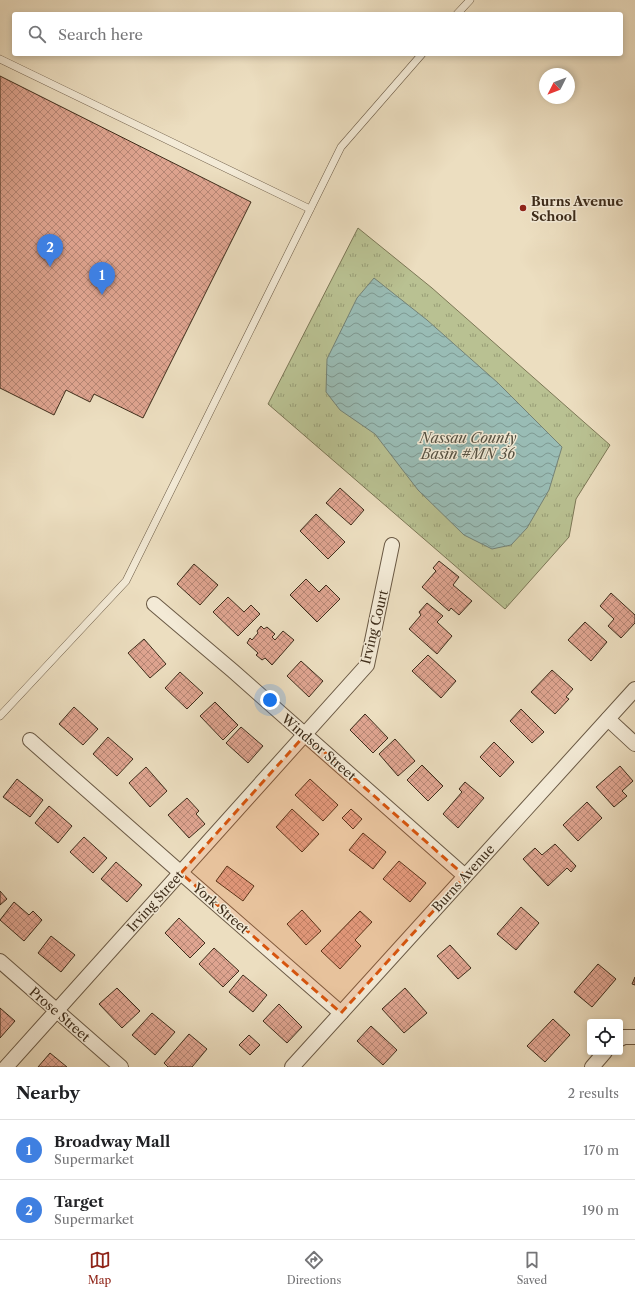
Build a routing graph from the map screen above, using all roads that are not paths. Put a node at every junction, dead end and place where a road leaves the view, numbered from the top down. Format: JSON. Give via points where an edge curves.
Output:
{"nodes":[{"id":1,"x":470,"y":0,"type":"edge"},
{"id":2,"x":460,"y":12,"type":"edge"},
{"id":3,"x":420,"y":56,"type":"edge"},
{"id":4,"x":0,"y":59,"type":"edge"},
{"id":5,"x":310,"y":209,"type":"junction"},
{"id":6,"x":392,"y":545,"type":"dead end"},
{"id":7,"x":154,"y":604,"type":"dead end"},
{"id":8,"x":635,"y":689,"type":"edge"},
{"id":9,"x":0,"y":716,"type":"edge"},
{"id":10,"x":608,"y":719,"type":"junction"},
{"id":11,"x":305,"y":735,"type":"junction"},
{"id":12,"x":30,"y":740,"type":"dead end"},
{"id":13,"x":635,"y":744,"type":"edge"},
{"id":14,"x":181,"y":873,"type":"junction"},
{"id":15,"x":465,"y":876,"type":"junction"},
{"id":16,"x":0,"y":961,"type":"edge"},
{"id":17,"x":56,"y":1011,"type":"junction"},
{"id":18,"x":341,"y":1013,"type":"junction"},
{"id":19,"x":635,"y":1037,"type":"edge"},
{"id":20,"x":623,"y":1038,"type":"edge"},
{"id":21,"x":602,"y":1055,"type":"edge"},
{"id":22,"x":6,"y":1067,"type":"edge"},
{"id":23,"x":121,"y":1067,"type":"edge"},
{"id":24,"x":292,"y":1067,"type":"edge"},
{"id":25,"x":592,"y":1067,"type":"edge"}],
"edges":[{"from":1,"to":2,"type":"lane"},
{"from":3,"to":5,"type":"lane","via":[[341,147]]},
{"from":4,"to":5,"type":"lane"},
{"from":5,"to":9,"type":"lane","via":[[126,581]]},
{"from":6,"to":11,"type":"street","name":"Irving Court","via":[[367,666]]},
{"from":7,"to":11,"type":"street","name":"Windsor Street"},
{"from":8,"to":10,"type":"street","name":"Burns Avenue"},
{"from":10,"to":13,"type":"street"},
{"from":10,"to":15,"type":"street","name":"Burns Avenue"},
{"from":11,"to":14,"type":"street","name":"Irving Street"},
{"from":11,"to":15,"type":"street","name":"Windsor Street"},
{"from":12,"to":14,"type":"street","name":"York Street"},
{"from":14,"to":17,"type":"street","name":"Irving Street"},
{"from":14,"to":18,"type":"street","name":"York Street"},
{"from":15,"to":18,"type":"street","name":"Burns Avenue"},
{"from":16,"to":17,"type":"street","name":"Prose Street"},
{"from":17,"to":22,"type":"street","name":"Irving Street"},
{"from":17,"to":23,"type":"street","name":"Prose Street"},
{"from":18,"to":24,"type":"street","name":"Burns Avenue"},
{"from":19,"to":20,"type":"street"},
{"from":21,"to":25,"type":"street"}]}
